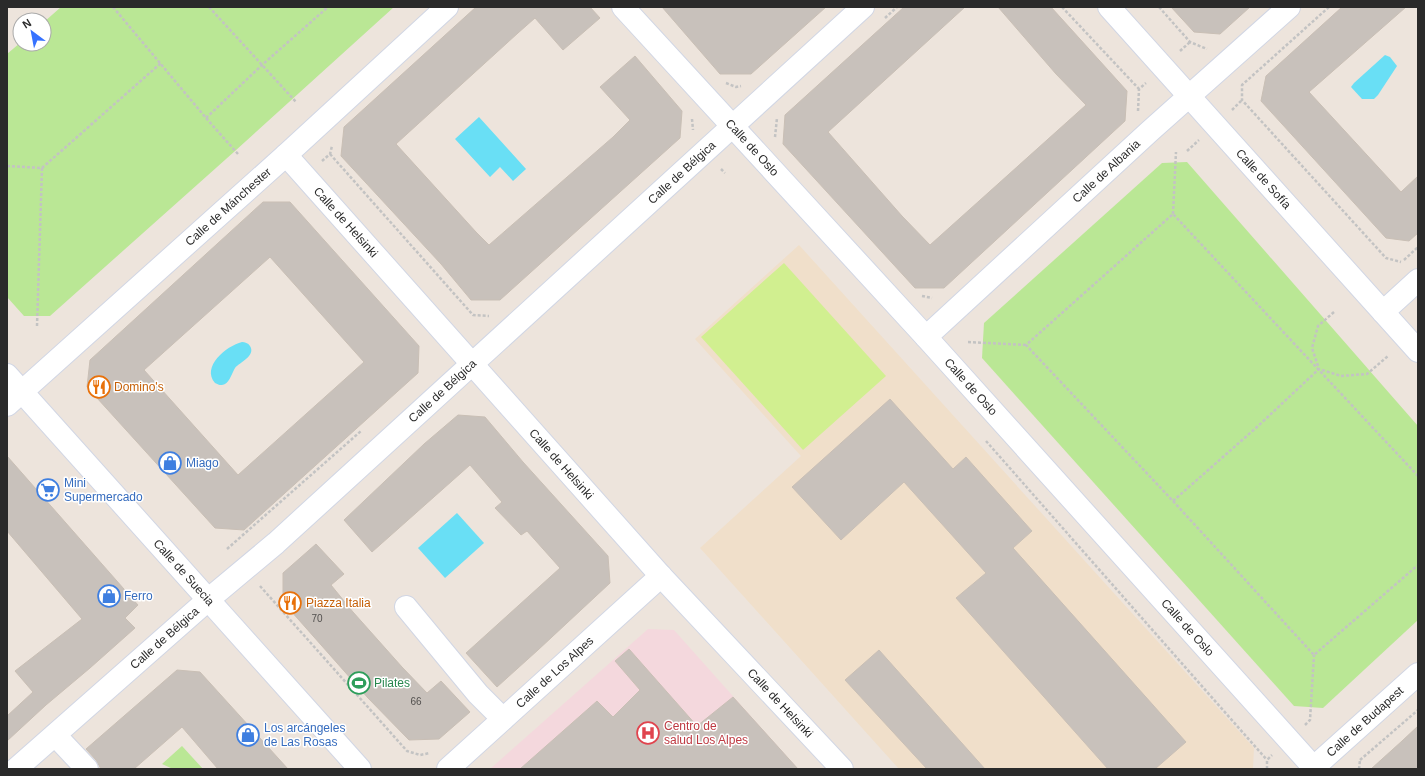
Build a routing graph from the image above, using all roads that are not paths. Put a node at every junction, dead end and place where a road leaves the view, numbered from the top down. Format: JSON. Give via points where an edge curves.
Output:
{"nodes":[{"id":1,"x":448,"y":7,"type":"edge"},
{"id":2,"x":623,"y":7,"type":"edge"},
{"id":3,"x":863,"y":7,"type":"edge"},
{"id":4,"x":1108,"y":7,"type":"edge"},
{"id":5,"x":1289,"y":7,"type":"edge"},
{"id":6,"x":1189,"y":96,"type":"junction"},
{"id":7,"x":732,"y":125,"type":"junction"},
{"id":8,"x":286,"y":155,"type":"junction"},
{"id":9,"x":1418,"y":280,"type":"edge"},
{"id":10,"x":1383,"y":312,"type":"junction"},
{"id":11,"x":926,"y":337,"type":"junction"},
{"id":12,"x":1418,"y":350,"type":"edge"},
{"id":13,"x":472,"y":364,"type":"junction"},
{"id":14,"x":7,"y":375,"type":"edge"},
{"id":15,"x":14,"y":398,"type":"edge"},
{"id":16,"x":661,"y":576,"type":"junction"},
{"id":17,"x":209,"y":599,"type":"junction"},
{"id":18,"x":406,"y":607,"type":"dead end"},
{"id":19,"x":1418,"y":674,"type":"edge"},
{"id":20,"x":503,"y":719,"type":"junction"},
{"id":21,"x":55,"y":735,"type":"junction"},
{"id":22,"x":1313,"y":768,"type":"edge"},
{"id":23,"x":16,"y":769,"type":"edge"},
{"id":24,"x":86,"y":769,"type":"edge"},
{"id":25,"x":360,"y":769,"type":"edge"},
{"id":26,"x":448,"y":769,"type":"edge"},
{"id":27,"x":842,"y":769,"type":"edge"}],
"edges":[{"from":1,"to":8,"type":"street","name":"Calle de Mánchester"},
{"from":2,"to":7,"type":"street","name":"Calle de Oslo"},
{"from":3,"to":7,"type":"street","name":"Calle de Bélgica"},
{"from":4,"to":6,"type":"street","name":"Calle de Sofía"},
{"from":5,"to":6,"type":"street","name":"Calle de Albania"},
{"from":6,"to":10,"type":"street","name":"Calle de Sofía"},
{"from":6,"to":11,"type":"street","name":"Calle de Albania"},
{"from":7,"to":11,"type":"street","name":"Calle de Oslo"},
{"from":7,"to":13,"type":"street","name":"Calle de Bélgica"},
{"from":8,"to":13,"type":"street","name":"Calle de Helsinki"},
{"from":8,"to":15,"type":"street","name":"Calle de Mánchester"},
{"from":9,"to":10,"type":"street"},
{"from":10,"to":12,"type":"street","name":"Calle de Sofía"},
{"from":11,"to":22,"type":"street","name":"Calle de Oslo"},
{"from":13,"to":16,"type":"street","name":"Calle de Helsinki"},
{"from":13,"to":17,"type":"street","name":"Calle de Bélgica","via":[[276,543]]},
{"from":14,"to":15,"type":"street","name":"Calle de Suecia"},
{"from":15,"to":17,"type":"street","name":"Calle de Suecia","via":[[92,472]]},
{"from":16,"to":20,"type":"street","name":"Calle de Los Alpes"},
{"from":16,"to":27,"type":"street","name":"Calle de Helsinki"},
{"from":17,"to":21,"type":"street","name":"Calle de Bélgica"},
{"from":17,"to":25,"type":"street","name":"Calle de Suecia"},
{"from":18,"to":20,"type":"street","via":[[478,694]]},
{"from":19,"to":22,"type":"street","name":"Calle de Budapest"},
{"from":20,"to":26,"type":"street","name":"Calle de Los Alpes"},
{"from":21,"to":23,"type":"street","name":"Calle de Bélgica"},
{"from":21,"to":24,"type":"street"}]}
